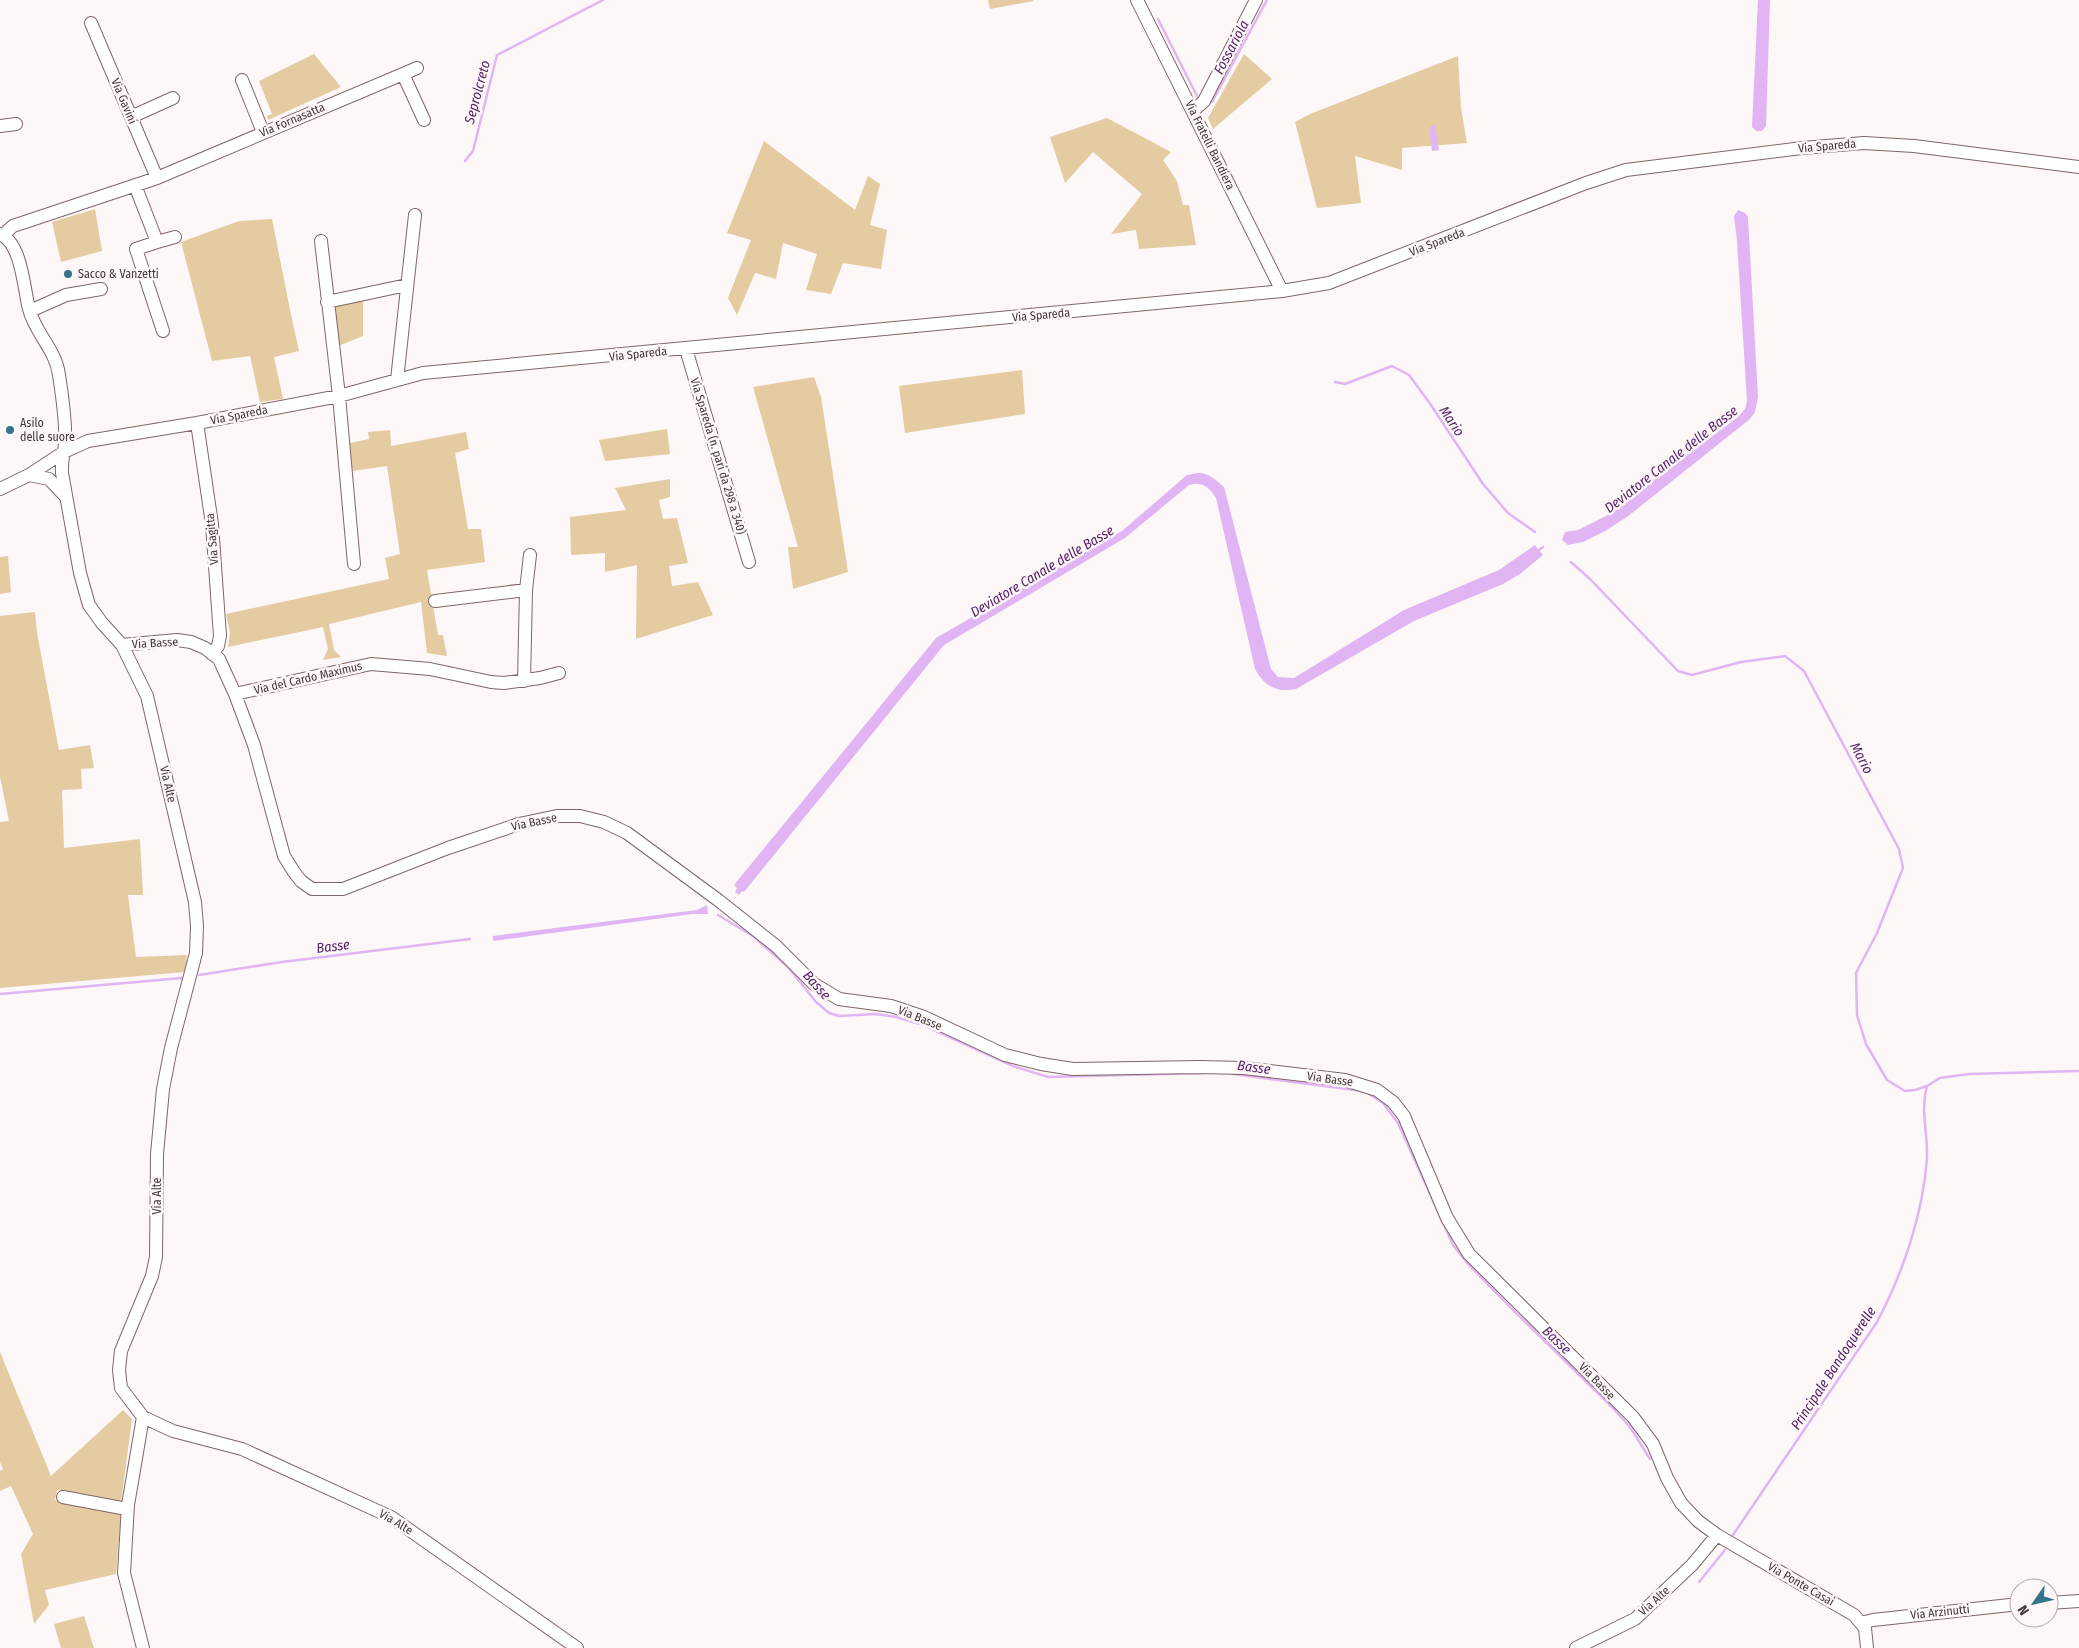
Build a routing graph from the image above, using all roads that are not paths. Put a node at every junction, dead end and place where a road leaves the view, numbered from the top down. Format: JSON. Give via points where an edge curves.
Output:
{"nodes":[{"id":1,"x":1137,"y":0,"type":"edge"},
{"id":2,"x":1256,"y":0,"type":"edge"},
{"id":3,"x":91,"y":23,"type":"dead end"},
{"id":4,"x":417,"y":68,"type":"dead end"},
{"id":5,"x":403,"y":74,"type":"junction"},
{"id":6,"x":242,"y":80,"type":"dead end"},
{"id":7,"x":173,"y":98,"type":"dead end"},
{"id":8,"x":1193,"y":111,"type":"junction"},
{"id":9,"x":131,"y":117,"type":"junction"},
{"id":10,"x":424,"y":120,"type":"dead end"},
{"id":11,"x":16,"y":124,"type":"dead end"},
{"id":12,"x":0,"y":126,"type":"edge"},
{"id":13,"x":264,"y":132,"type":"junction"},
{"id":14,"x":2079,"y":167,"type":"edge"},
{"id":15,"x":157,"y":178,"type":"junction"},
{"id":16,"x":135,"y":185,"type":"junction"},
{"id":17,"x":414,"y":214,"type":"dead end"},
{"id":18,"x":1,"y":234,"type":"edge"},
{"id":19,"x":175,"y":237,"type":"dead end"},
{"id":20,"x":321,"y":241,"type":"dead end"},
{"id":21,"x":157,"y":242,"type":"junction"},
{"id":22,"x":407,"y":285,"type":"junction"},
{"id":23,"x":100,"y":289,"type":"dead end"},
{"id":24,"x":1282,"y":291,"type":"junction"},
{"id":25,"x":327,"y":302,"type":"junction"},
{"id":26,"x":30,"y":311,"type":"junction"},
{"id":27,"x":163,"y":331,"type":"dead end"},
{"id":28,"x":686,"y":349,"type":"junction"},
{"id":29,"x":397,"y":380,"type":"junction"},
{"id":30,"x":339,"y":396,"type":"junction"},
{"id":31,"x":197,"y":423,"type":"junction"},
{"id":32,"x":64,"y":452,"type":"junction"},
{"id":33,"x":29,"y":475,"type":"junction"},
{"id":34,"x":0,"y":489,"type":"edge"},
{"id":35,"x":65,"y":496,"type":"junction"},
{"id":36,"x":530,"y":555,"type":"dead end"},
{"id":37,"x":750,"y":562,"type":"dead end"},
{"id":38,"x":354,"y":564,"type":"dead end"},
{"id":39,"x":526,"y":590,"type":"junction"},
{"id":40,"x":434,"y":601,"type":"dead end"},
{"id":41,"x":122,"y":645,"type":"junction"},
{"id":42,"x":212,"y":654,"type":"junction"},
{"id":43,"x":559,"y":673,"type":"dead end"},
{"id":44,"x":524,"y":680,"type":"junction"},
{"id":45,"x":235,"y":694,"type":"junction"},
{"id":46,"x":142,"y":1418,"type":"junction"},
{"id":47,"x":64,"y":1497,"type":"dead end"},
{"id":48,"x":128,"y":1510,"type":"junction"},
{"id":49,"x":1717,"y":1535,"type":"junction"},
{"id":50,"x":2079,"y":1602,"type":"edge"},
{"id":51,"x":2059,"y":1603,"type":"edge"},
{"id":52,"x":2009,"y":1605,"type":"edge"},
{"id":53,"x":1861,"y":1623,"type":"junction"},
{"id":54,"x":143,"y":1648,"type":"edge"},
{"id":55,"x":577,"y":1648,"type":"edge"},
{"id":56,"x":1576,"y":1648,"type":"edge"},
{"id":57,"x":1867,"y":1648,"type":"edge"}],
"edges":[{"from":1,"to":8,"type":"street","name":"Via Fratelli Bandiera"},
{"from":2,"to":8,"type":"street","via":[[1204,101]]},
{"from":3,"to":9,"type":"street","name":"Via Gavini"},
{"from":4,"to":5,"type":"street","name":"Via Fornasatta"},
{"from":5,"to":10,"type":"street"},
{"from":5,"to":13,"type":"street","name":"Via Fornasatta"},
{"from":6,"to":13,"type":"street"},
{"from":7,"to":9,"type":"street"},
{"from":8,"to":24,"type":"street","name":"Via Fratelli Bandiera"},
{"from":9,"to":15,"type":"street","name":"Via Gavini"},
{"from":11,"to":12,"type":"street"},
{"from":13,"to":15,"type":"street","name":"Via Fornasatta"},
{"from":14,"to":24,"type":"street","name":"Via Spareda","via":[[1914,146],[1864,143],[1626,170],[1329,283]]},
{"from":15,"to":16,"type":"street","name":"Via Fornasatta"},
{"from":16,"to":18,"type":"street","name":"Via Fornasatta","via":[[13,226]]},
{"from":16,"to":21,"type":"street"},
{"from":17,"to":22,"type":"street"},
{"from":18,"to":26,"type":"street","name":"Via Alte","via":[[17,256]]},
{"from":19,"to":21,"type":"street"},
{"from":20,"to":25,"type":"street"},
{"from":21,"to":27,"type":"street","via":[[136,249]]},
{"from":22,"to":25,"type":"street"},
{"from":22,"to":29,"type":"street"},
{"from":23,"to":26,"type":"street","via":[[66,295]]},
{"from":24,"to":28,"type":"street","name":"Via Spareda"},
{"from":25,"to":30,"type":"street"},
{"from":26,"to":32,"type":"street","name":"Via Alte","via":[[59,373]]},
{"from":28,"to":29,"type":"street","name":"Via Spareda","via":[[423,373]]},
{"from":28,"to":37,"type":"street","name":"Via Spareda (n. pari da 298 a 340)"},
{"from":29,"to":30,"type":"street","name":"Via Spareda"},
{"from":30,"to":31,"type":"street","name":"Via Spareda"},
{"from":30,"to":38,"type":"street"},
{"from":31,"to":32,"type":"street","name":"Via Spareda","via":[[88,441]]},
{"from":31,"to":42,"type":"street","name":"Via Sagitta","via":[[212,524],[220,636]]},
{"from":32,"to":33,"type":"street","name":"Via Spareda"},
{"from":32,"to":35,"type":"street","name":"Via Alte","via":[[61,460]]},
{"from":33,"to":34,"type":"street","name":"Via Spareda"},
{"from":33,"to":35,"type":"street","via":[[49,479]]},
{"from":35,"to":41,"type":"street","name":"Via Alte","via":[[80,573],[90,605]]},
{"from":36,"to":39,"type":"street"},
{"from":39,"to":40,"type":"street"},
{"from":39,"to":44,"type":"street"},
{"from":41,"to":42,"type":"street","name":"Via Basse","via":[[177,640],[191,642]]},
{"from":41,"to":46,"type":"street","name":"Via Alte","via":[[147,696],[195,902],[197,926],[196,952],[163,1090],[157,1154],[156,1257],[152,1276],[121,1352],[121,1388]]},
{"from":42,"to":45,"type":"street","name":"Via Basse","via":[[223,666]]},
{"from":43,"to":44,"type":"street","name":"Via del Cardo Maximus"},
{"from":44,"to":45,"type":"street","name":"Via del Cardo Maximus","via":[[491,682],[430,669],[371,664]]},
{"from":45,"to":49,"type":"street","name":"Via Basse","via":[[254,745],[284,856],[294,872],[312,889],[343,889],[519,824],[557,816],[580,816],[604,822],[627,833],[776,946],[814,984],[839,999],[891,1006],[924,1017],[1005,1055],[1041,1064],[1073,1069],[1244,1068],[1345,1080],[1378,1090],[1404,1116],[1447,1218],[1470,1254],[1633,1417],[1653,1444],[1666,1478],[1681,1503]]},
{"from":46,"to":48,"type":"street"},
{"from":46,"to":55,"type":"street","name":"Via Alte","via":[[173,1431],[242,1449],[391,1517]]},
{"from":47,"to":48,"type":"street"},
{"from":48,"to":54,"type":"street","via":[[124,1573]]},
{"from":49,"to":53,"type":"street","name":"Via Ponte Casai","via":[[1854,1615]]},
{"from":49,"to":56,"type":"street","name":"Via Alte","via":[[1692,1565],[1635,1619]]},
{"from":50,"to":51,"type":"street"},
{"from":52,"to":53,"type":"street","name":"Via Arzinutti"},
{"from":53,"to":57,"type":"street","via":[[1865,1628]]}]}
